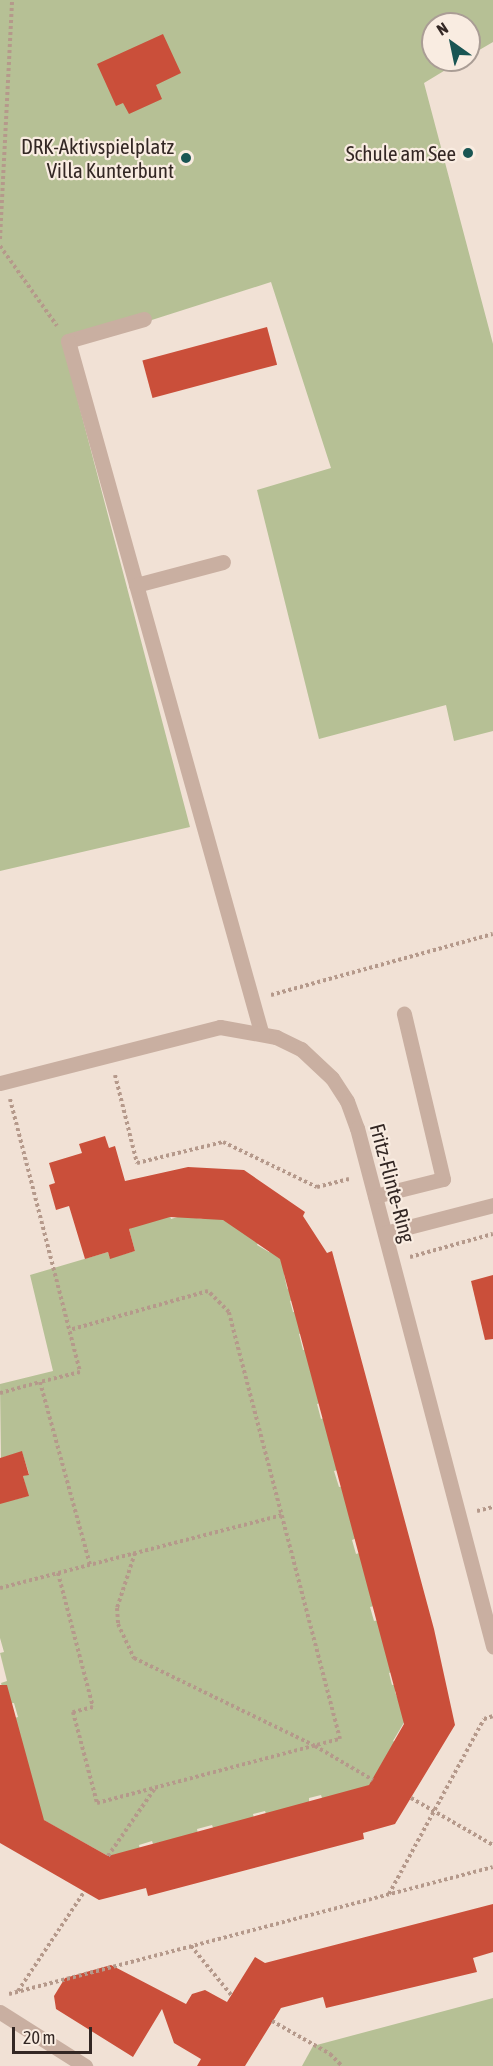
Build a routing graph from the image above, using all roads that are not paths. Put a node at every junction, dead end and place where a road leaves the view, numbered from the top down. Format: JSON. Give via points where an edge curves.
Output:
{"nodes":[{"id":1,"x":144,"y":319,"type":"dead end"},
{"id":2,"x":223,"y":562,"type":"dead end"},
{"id":3,"x":136,"y":585,"type":"junction"},
{"id":4,"x":404,"y":1014,"type":"dead end"},
{"id":5,"x":261,"y":1032,"type":"junction"},
{"id":6,"x":3,"y":1082,"type":"edge"},
{"id":7,"x":375,"y":1196,"type":"junction"},
{"id":8,"x":493,"y":1205,"type":"edge"},
{"id":9,"x":385,"y":1233,"type":"junction"},
{"id":10,"x":493,"y":1646,"type":"edge"},
{"id":11,"x":0,"y":2012,"type":"edge"},
{"id":12,"x":85,"y":2066,"type":"edge"}],
"edges":[{"from":1,"to":3,"type":"street","via":[[68,341]]},
{"from":2,"to":3,"type":"street"},
{"from":3,"to":5,"type":"street"},
{"from":4,"to":7,"type":"street","via":[[443,1179]]},
{"from":5,"to":6,"type":"street","name":"Fritz-Flinte-Ring","via":[[206,1029]]},
{"from":5,"to":7,"type":"street","name":"Fritz-Flinte-Ring","via":[[301,1049],[332,1078],[353,1114]]},
{"from":7,"to":9,"type":"street","name":"Fritz-Flinte-Ring"},
{"from":8,"to":9,"type":"street"},
{"from":9,"to":10,"type":"street","name":"Fritz-Flinte-Ring"},
{"from":11,"to":12,"type":"street"}]}
